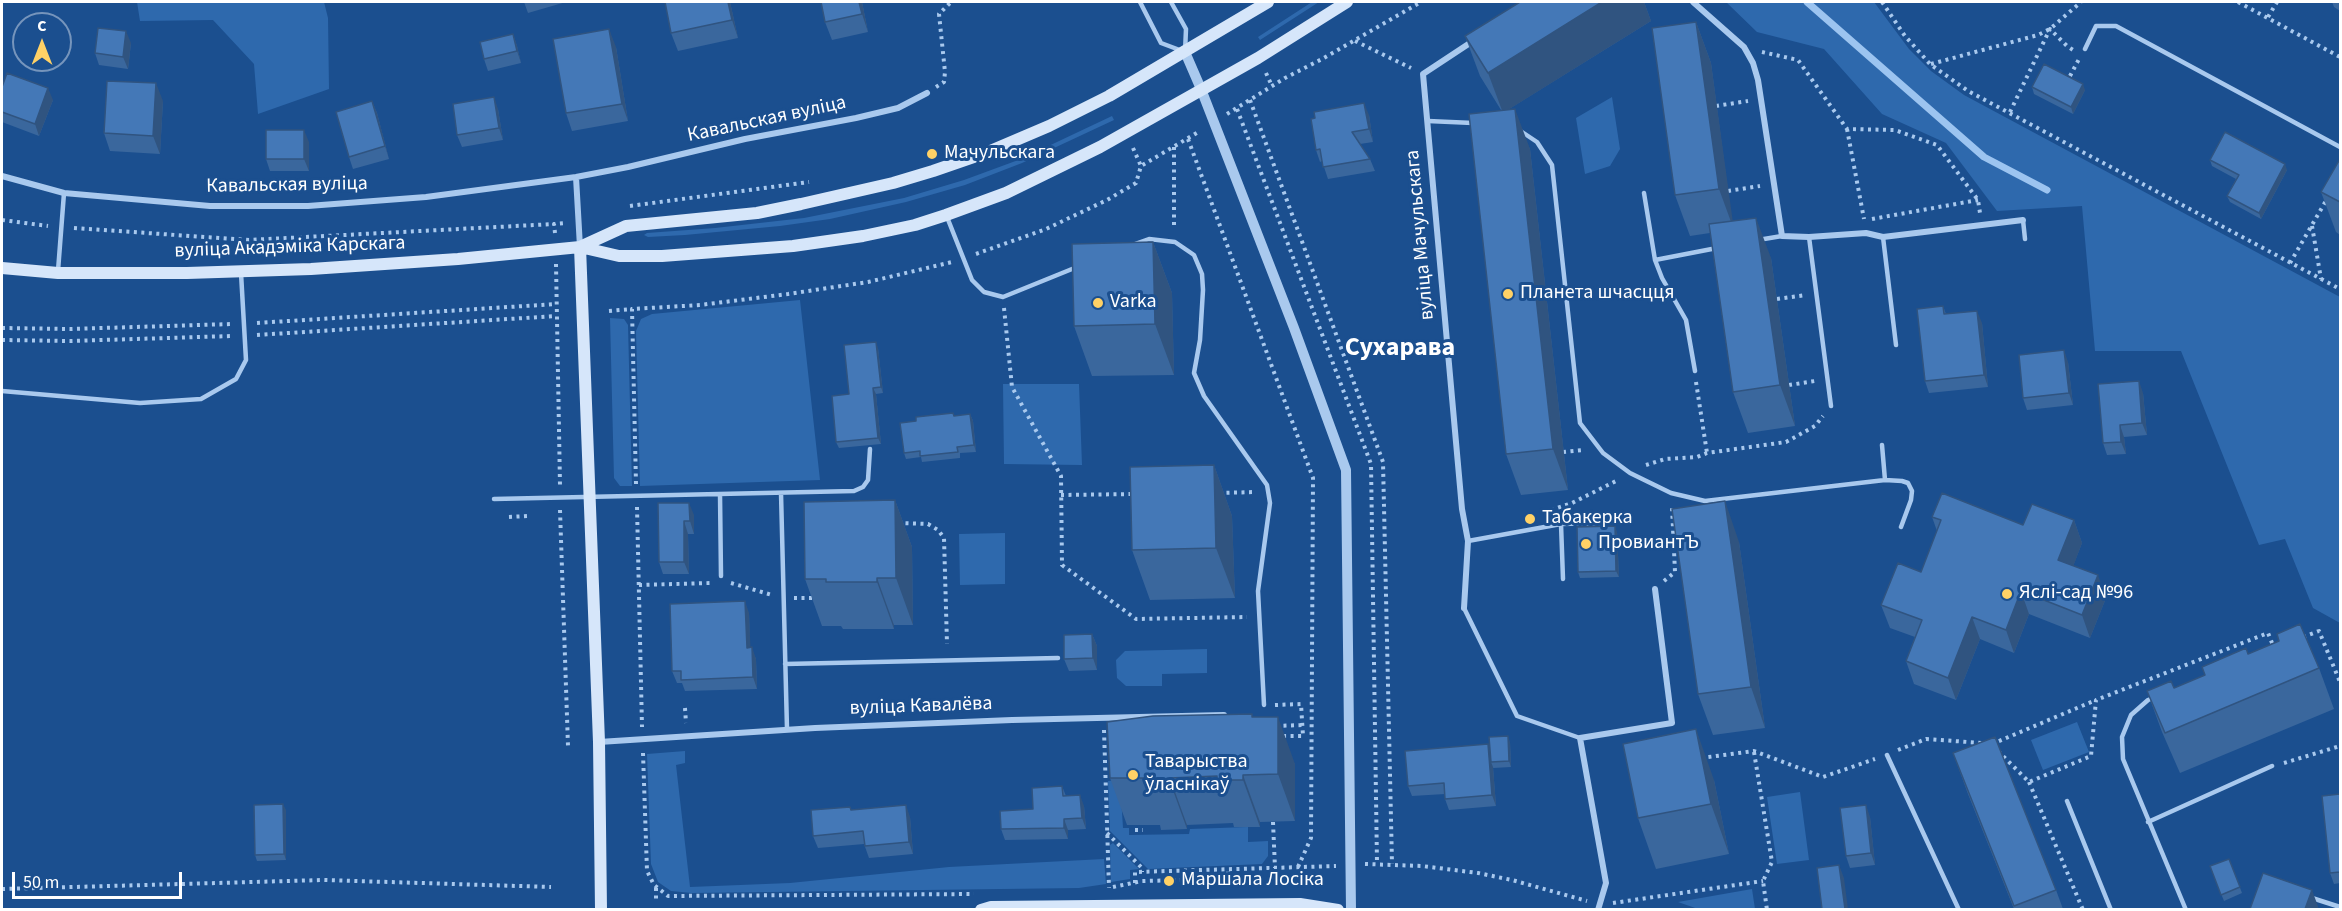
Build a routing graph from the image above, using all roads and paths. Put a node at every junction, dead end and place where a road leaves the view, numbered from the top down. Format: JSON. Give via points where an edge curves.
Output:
{"nodes":[{"id":1,"x":951,"y":2,"type":"edge"},
{"id":2,"x":1140,"y":2,"type":"edge"},
{"id":3,"x":1172,"y":2,"type":"edge"},
{"id":4,"x":1268,"y":2,"type":"edge"},
{"id":5,"x":1347,"y":2,"type":"edge"},
{"id":6,"x":1421,"y":2,"type":"edge"},
{"id":7,"x":1693,"y":2,"type":"edge"},
{"id":8,"x":1882,"y":2,"type":"edge"},
{"id":9,"x":2081,"y":2,"type":"edge"},
{"id":10,"x":2238,"y":2,"type":"edge"},
{"id":11,"x":2277,"y":2,"type":"edge"},
{"id":12,"x":2268,"y":16,"type":"junction"},
{"id":13,"x":2050,"y":29,"type":"junction"},
{"id":14,"x":1482,"y":35,"type":"edge"},
{"id":15,"x":1355,"y":41,"type":"junction"},
{"id":16,"x":1744,"y":48,"type":"junction"},
{"id":17,"x":2085,"y":49,"type":"dead end"},
{"id":18,"x":1185,"y":52,"type":"junction"},
{"id":19,"x":2340,"y":57,"type":"edge"},
{"id":20,"x":1930,"y":64,"type":"junction"},
{"id":21,"x":1423,"y":74,"type":"junction"},
{"id":22,"x":2070,"y":76,"type":"edge"},
{"id":23,"x":1201,"y":89,"type":"junction"},
{"id":24,"x":927,"y":93,"type":"joint"},
{"id":25,"x":1761,"y":100,"type":"junction"},
{"id":26,"x":1716,"y":106,"type":"dead end"},
{"id":27,"x":2010,"y":112,"type":"junction"},
{"id":28,"x":1428,"y":121,"type":"junction"},
{"id":29,"x":1214,"y":122,"type":"junction"},
{"id":30,"x":1475,"y":123,"type":"edge"},
{"id":31,"x":1510,"y":124,"type":"edge"},
{"id":32,"x":1847,"y":129,"type":"junction"},
{"id":33,"x":1174,"y":147,"type":"junction"},
{"id":34,"x":2340,"y":147,"type":"edge"},
{"id":35,"x":2,"y":176,"type":"edge"},
{"id":36,"x":576,"y":177,"type":"junction"},
{"id":37,"x":813,"y":182,"type":"dead end"},
{"id":38,"x":1774,"y":184,"type":"junction"},
{"id":39,"x":1728,"y":191,"type":"dead end"},
{"id":40,"x":64,"y":193,"type":"junction"},
{"id":41,"x":1644,"y":193,"type":"dead end"},
{"id":42,"x":2329,"y":195,"type":"edge"},
{"id":43,"x":1978,"y":200,"type":"junction"},
{"id":44,"x":625,"y":208,"type":"dead end"},
{"id":45,"x":946,"y":215,"type":"junction"},
{"id":46,"x":2,"y":220,"type":"edge"},
{"id":47,"x":1864,"y":220,"type":"junction"},
{"id":48,"x":2023,"y":220,"type":"joint"},
{"id":49,"x":554,"y":224,"type":"dead end"},
{"id":50,"x":2312,"y":225,"type":"junction"},
{"id":51,"x":1982,"y":226,"type":"junction"},
{"id":52,"x":62,"y":227,"type":"junction"},
{"id":53,"x":1866,"y":233,"type":"junction"},
{"id":54,"x":1782,"y":236,"type":"junction"},
{"id":55,"x":1809,"y":237,"type":"junction"},
{"id":56,"x":1883,"y":237,"type":"junction"},
{"id":57,"x":2025,"y":239,"type":"dead end"},
{"id":58,"x":1174,"y":242,"type":"junction"},
{"id":59,"x":1748,"y":242,"type":"edge"},
{"id":60,"x":580,"y":247,"type":"junction"},
{"id":61,"x":1128,"y":247,"type":"edge"},
{"id":62,"x":1725,"y":247,"type":"edge"},
{"id":63,"x":963,"y":259,"type":"junction"},
{"id":64,"x":1655,"y":261,"type":"junction"},
{"id":65,"x":2290,"y":263,"type":"junction"},
{"id":66,"x":1086,"y":264,"type":"edge"},
{"id":67,"x":2,"y":268,"type":"edge"},
{"id":68,"x":241,"y":271,"type":"junction"},
{"id":69,"x":58,"y":273,"type":"junction"},
{"id":70,"x":2321,"y":279,"type":"junction"},
{"id":71,"x":2340,"y":289,"type":"edge"},
{"id":72,"x":1816,"y":293,"type":"junction"},
{"id":73,"x":1002,"y":297,"type":"junction"},
{"id":74,"x":1777,"y":299,"type":"dead end"},
{"id":75,"x":556,"y":304,"type":"dead end"},
{"id":76,"x":632,"y":309,"type":"junction"},
{"id":77,"x":609,"y":311,"type":"dead end"},
{"id":78,"x":244,"y":324,"type":"junction"},
{"id":79,"x":2,"y":328,"type":"edge"},
{"id":80,"x":245,"y":335,"type":"junction"},
{"id":81,"x":2,"y":340,"type":"edge"},
{"id":82,"x":1896,"y":345,"type":"dead end"},
{"id":83,"x":1695,"y":371,"type":"joint"},
{"id":84,"x":1828,"y":380,"type":"junction"},
{"id":85,"x":1789,"y":386,"type":"dead end"},
{"id":86,"x":2,"y":390,"type":"edge"},
{"id":87,"x":1832,"y":406,"type":"joint"},
{"id":88,"x":1882,"y":445,"type":"dead end"},
{"id":89,"x":870,"y":449,"type":"dead end"},
{"id":90,"x":1707,"y":453,"type":"junction"},
{"id":91,"x":1630,"y":473,"type":"junction"},
{"id":92,"x":1885,"y":480,"type":"junction"},
{"id":93,"x":1269,"y":492,"type":"junction"},
{"id":94,"x":1212,"y":493,"type":"edge"},
{"id":95,"x":1671,"y":493,"type":"junction"},
{"id":96,"x":720,"y":494,"type":"junction"},
{"id":97,"x":781,"y":494,"type":"junction"},
{"id":98,"x":1143,"y":494,"type":"edge"},
{"id":99,"x":1061,"y":495,"type":"junction"},
{"id":100,"x":636,"y":496,"type":"junction"},
{"id":101,"x":591,"y":497,"type":"junction"},
{"id":102,"x":560,"y":498,"type":"junction"},
{"id":103,"x":494,"y":499,"type":"dead end"},
{"id":104,"x":509,"y":516,"type":"dead end"},
{"id":105,"x":527,"y":516,"type":"dead end"},
{"id":106,"x":1600,"y":523,"type":"dead end"},
{"id":107,"x":888,"y":524,"type":"edge"},
{"id":108,"x":1561,"y":524,"type":"junction"},
{"id":109,"x":1547,"y":527,"type":"junction"},
{"id":110,"x":1901,"y":527,"type":"dead end"},
{"id":111,"x":1468,"y":542,"type":"junction"},
{"id":112,"x":721,"y":576,"type":"dead end"},
{"id":113,"x":1563,"y":579,"type":"dead end"},
{"id":114,"x":1654,"y":589,"type":"joint"},
{"id":115,"x":1464,"y":608,"type":"joint"},
{"id":116,"x":1259,"y":616,"type":"junction"},
{"id":117,"x":2297,"y":640,"type":"edge"},
{"id":118,"x":947,"y":644,"type":"dead end"},
{"id":119,"x":2275,"y":649,"type":"edge"},
{"id":120,"x":1058,"y":658,"type":"dead end"},
{"id":121,"x":785,"y":664,"type":"junction"},
{"id":122,"x":2340,"y":682,"type":"edge"},
{"id":123,"x":2159,"y":696,"type":"edge"},
{"id":124,"x":2096,"y":700,"type":"junction"},
{"id":125,"x":1264,"y":705,"type":"joint"},
{"id":126,"x":685,"y":708,"type":"dead end"},
{"id":127,"x":1235,"y":714,"type":"edge"},
{"id":128,"x":686,"y":723,"type":"dead end"},
{"id":129,"x":1302,"y":725,"type":"junction"},
{"id":130,"x":1104,"y":726,"type":"dead end"},
{"id":131,"x":1274,"y":726,"type":"edge"},
{"id":132,"x":787,"y":729,"type":"junction"},
{"id":133,"x":1274,"y":736,"type":"edge"},
{"id":134,"x":1580,"y":738,"type":"junction"},
{"id":135,"x":642,"y":739,"type":"junction"},
{"id":136,"x":599,"y":742,"type":"junction"},
{"id":137,"x":1991,"y":744,"type":"junction"},
{"id":138,"x":2340,"y":746,"type":"edge"},
{"id":139,"x":568,"y":747,"type":"dead end"},
{"id":140,"x":1754,"y":751,"type":"junction"},
{"id":141,"x":1887,"y":755,"type":"junction"},
{"id":142,"x":1700,"y":758,"type":"edge"},
{"id":143,"x":2272,"y":766,"type":"joint"},
{"id":144,"x":1111,"y":768,"type":"edge"},
{"id":145,"x":1114,"y":775,"type":"edge"},
{"id":146,"x":1106,"y":776,"type":"junction"},
{"id":147,"x":2029,"y":782,"type":"junction"},
{"id":148,"x":2067,"y":801,"type":"dead end"},
{"id":149,"x":1273,"y":822,"type":"dead end"},
{"id":150,"x":2148,"y":822,"type":"junction"},
{"id":151,"x":1135,"y":830,"type":"dead end"},
{"id":152,"x":1143,"y":830,"type":"dead end"},
{"id":153,"x":1107,"y":833,"type":"junction"},
{"id":154,"x":1351,"y":865,"type":"junction"},
{"id":155,"x":1275,"y":868,"type":"junction"},
{"id":156,"x":1228,"y":870,"type":"junction"},
{"id":157,"x":1142,"y":872,"type":"junction"},
{"id":158,"x":1762,"y":881,"type":"junction"},
{"id":159,"x":1135,"y":883,"type":"junction"},
{"id":160,"x":551,"y":887,"type":"dead end"},
{"id":161,"x":656,"y":887,"type":"junction"},
{"id":162,"x":1109,"y":888,"type":"junction"},
{"id":163,"x":2,"y":889,"type":"edge"},
{"id":164,"x":1100,"y":889,"type":"dead end"},
{"id":165,"x":984,"y":894,"type":"dead end"},
{"id":166,"x":2308,"y":896,"type":"edge"},
{"id":167,"x":656,"y":900,"type":"dead end"},
{"id":168,"x":1599,"y":907,"type":"edge"},
{"id":169,"x":2340,"y":907,"type":"edge"},
{"id":170,"x":601,"y":909,"type":"edge"},
{"id":171,"x":981,"y":909,"type":"edge"},
{"id":172,"x":1338,"y":909,"type":"edge"},
{"id":173,"x":1351,"y":909,"type":"edge"},
{"id":174,"x":1613,"y":909,"type":"edge"},
{"id":175,"x":1767,"y":909,"type":"edge"},
{"id":176,"x":1959,"y":909,"type":"edge"},
{"id":177,"x":2083,"y":909,"type":"edge"},
{"id":178,"x":2111,"y":909,"type":"edge"},
{"id":179,"x":2186,"y":909,"type":"edge"}],
"edges":[{"from":1,"to":24,"type":"path","via":[[939,14],[944,82]]},
{"from":2,"to":18,"type":"lane","via":[[1161,43]]},
{"from":3,"to":18,"type":"lane","via":[[1186,29]]},
{"from":4,"to":18,"type":"main road","name":"вуліца Акадэміка Карскага"},
{"from":5,"to":23,"type":"main road","name":"вуліца Акадэміка Карскага"},
{"from":6,"to":15,"type":"path"},
{"from":7,"to":16,"type":"street"},
{"from":8,"to":20,"type":"path"},
{"from":9,"to":13,"type":"path"},
{"from":10,"to":12,"type":"path"},
{"from":11,"to":12,"type":"path"},
{"from":12,"to":19,"type":"path"},
{"from":13,"to":20,"type":"path"},
{"from":13,"to":22,"type":"path","via":[[2081,55]]},
{"from":13,"to":27,"type":"path"},
{"from":14,"to":21,"type":"street"},
{"from":15,"to":21,"type":"path"},
{"from":15,"to":29,"type":"path"},
{"from":16,"to":25,"type":"street","via":[[1756,73]]},
{"from":16,"to":32,"type":"path","via":[[1798,60]]},
{"from":17,"to":34,"type":"lane","via":[[2096,26],[2116,26]]},
{"from":18,"to":23,"type":"street"},
{"from":18,"to":60,"type":"main road","name":"вуліца Акадэміка Карскага","via":[[1049,126],[988,153],[933,171],[757,213],[627,226]]},
{"from":20,"to":27,"type":"path","via":[[1968,91]]},
{"from":21,"to":28,"type":"street","name":"вуліца Мачульскага"},
{"from":23,"to":29,"type":"street"},
{"from":23,"to":45,"type":"main road","name":"вуліца Акадэміка Карскага","via":[[1053,171]]},
{"from":24,"to":36,"type":"street","name":"Кавальская вуліца","via":[[898,108]]},
{"from":25,"to":26,"type":"path"},
{"from":25,"to":38,"type":"street"},
{"from":27,"to":65,"type":"path"},
{"from":28,"to":30,"type":"lane"},
{"from":28,"to":111,"type":"street","name":"вуліца Мачульскага","via":[[1461,509]]},
{"from":29,"to":33,"type":"path"},
{"from":29,"to":154,"type":"street","via":[[1346,470]]},
{"from":31,"to":91,"type":"lane","via":[[1537,142],[1552,165],[1580,423],[1603,453]]},
{"from":32,"to":43,"type":"path","via":[[1895,130],[1937,145]]},
{"from":32,"to":47,"type":"path"},
{"from":33,"to":58,"type":"path"},
{"from":33,"to":63,"type":"path","via":[[1141,166],[1136,183],[1107,200],[1018,240]]},
{"from":35,"to":40,"type":"street","name":"Кавальская вуліца"},
{"from":36,"to":40,"type":"street","name":"Кавальская вуліца","via":[[426,197],[308,206],[210,206]]},
{"from":36,"to":60,"type":"street"},
{"from":37,"to":44,"type":"path"},
{"from":38,"to":39,"type":"path"},
{"from":38,"to":54,"type":"street"},
{"from":40,"to":52,"type":"lane"},
{"from":41,"to":64,"type":"lane"},
{"from":42,"to":50,"type":"path"},
{"from":43,"to":47,"type":"path"},
{"from":43,"to":51,"type":"path"},
{"from":45,"to":60,"type":"main road","name":"вуліца Акадэміка Карскага","via":[[863,236],[793,246],[662,256],[619,256]]},
{"from":45,"to":63,"type":"lane"},
{"from":46,"to":52,"type":"path"},
{"from":47,"to":53,"type":"path"},
{"from":48,"to":51,"type":"street"},
{"from":48,"to":57,"type":"lane"},
{"from":49,"to":52,"type":"path","via":[[249,240]]},
{"from":50,"to":65,"type":"path"},
{"from":50,"to":70,"type":"path"},
{"from":51,"to":56,"type":"street"},
{"from":52,"to":69,"type":"lane"},
{"from":53,"to":55,"type":"street"},
{"from":53,"to":56,"type":"street"},
{"from":54,"to":55,"type":"street"},
{"from":54,"to":59,"type":"lane"},
{"from":55,"to":72,"type":"lane"},
{"from":56,"to":82,"type":"lane"},
{"from":58,"to":61,"type":"lane","via":[[1149,239]]},
{"from":58,"to":93,"type":"lane","via":[[1194,255],[1202,274],[1194,373],[1204,396]]},
{"from":60,"to":68,"type":"main road","name":"вуліца Акадэміка Карскага","via":[[458,259]]},
{"from":60,"to":101,"type":"main road"},
{"from":62,"to":64,"type":"lane"},
{"from":63,"to":73,"type":"lane","via":[[972,280],[984,292]]},
{"from":63,"to":76,"type":"path","via":[[798,293]]},
{"from":64,"to":83,"type":"lane","via":[[1686,320]]},
{"from":65,"to":70,"type":"path"},
{"from":66,"to":73,"type":"lane"},
{"from":67,"to":69,"type":"main road","name":"вуліца Акадэміка Карскага"},
{"from":68,"to":69,"type":"main road","name":"вуліца Акадэміка Карскага"},
{"from":68,"to":78,"type":"lane"},
{"from":70,"to":71,"type":"path"},
{"from":72,"to":74,"type":"path"},
{"from":72,"to":84,"type":"lane"},
{"from":73,"to":99,"type":"path","via":[[1012,387],[1061,476]]},
{"from":75,"to":78,"type":"path"},
{"from":76,"to":77,"type":"path"},
{"from":76,"to":100,"type":"path"},
{"from":78,"to":79,"type":"path"},
{"from":78,"to":80,"type":"lane"},
{"from":80,"to":81,"type":"path"},
{"from":80,"to":86,"type":"lane","via":[[246,360],[236,379],[201,399],[140,403]]},
{"from":80,"to":102,"type":"path","via":[[556,314]]},
{"from":83,"to":90,"type":"path"},
{"from":84,"to":85,"type":"path"},
{"from":84,"to":87,"type":"lane"},
{"from":87,"to":90,"type":"path","via":[[1815,426],[1786,442]]},
{"from":88,"to":92,"type":"lane"},
{"from":89,"to":97,"type":"lane","via":[[870,473],[863,487],[854,491]]},
{"from":90,"to":91,"type":"path","via":[[1665,459]]},
{"from":91,"to":95,"type":"lane"},
{"from":91,"to":109,"type":"path","via":[[1551,510],[1546,517]]},
{"from":92,"to":95,"type":"lane","via":[[1705,501]]},
{"from":92,"to":110,"type":"lane","via":[[1908,483],[1912,491]]},
{"from":93,"to":94,"type":"path"},
{"from":93,"to":116,"type":"lane","via":[[1258,591]]},
{"from":95,"to":114,"type":"path","via":[[1675,572]]},
{"from":96,"to":97,"type":"lane"},
{"from":96,"to":100,"type":"lane"},
{"from":96,"to":112,"type":"lane"},
{"from":97,"to":121,"type":"lane"},
{"from":98,"to":99,"type":"path"},
{"from":99,"to":116,"type":"path","via":[[1062,565],[1136,619]]},
{"from":100,"to":101,"type":"lane"},
{"from":100,"to":135,"type":"path"},
{"from":101,"to":102,"type":"lane"},
{"from":101,"to":136,"type":"main road"},
{"from":102,"to":103,"type":"lane"},
{"from":102,"to":139,"type":"path"},
{"from":104,"to":105,"type":"path"},
{"from":106,"to":108,"type":"lane"},
{"from":107,"to":118,"type":"path","via":[[928,524],[942,534]]},
{"from":108,"to":109,"type":"lane"},
{"from":108,"to":113,"type":"lane"},
{"from":109,"to":111,"type":"lane"},
{"from":111,"to":115,"type":"street","name":"вуліца Мачульскага"},
{"from":114,"to":134,"type":"street","via":[[1672,723]]},
{"from":115,"to":134,"type":"lane","via":[[1517,716]]},
{"from":116,"to":125,"type":"lane"},
{"from":117,"to":122,"type":"path","via":[[2319,631]]},
{"from":119,"to":124,"type":"path","via":[[2268,633]]},
{"from":120,"to":121,"type":"lane"},
{"from":121,"to":132,"type":"lane"},
{"from":123,"to":150,"type":"lane","via":[[2130,715],[2122,737],[2123,759]]},
{"from":124,"to":137,"type":"path"},
{"from":124,"to":147,"type":"path","via":[[2091,756]]},
{"from":125,"to":129,"type":"path","via":[[1301,704]]},
{"from":126,"to":128,"type":"path"},
{"from":127,"to":132,"type":"street","name":"вуліца Кавалёва"},
{"from":129,"to":131,"type":"path"},
{"from":129,"to":133,"type":"path","via":[[1303,736]]},
{"from":130,"to":146,"type":"path"},
{"from":132,"to":135,"type":"street","name":"вуліца Кавалёва"},
{"from":134,"to":168,"type":"street","via":[[1606,883]]},
{"from":135,"to":136,"type":"street","name":"вуліца Кавалёва"},
{"from":135,"to":161,"type":"path","via":[[646,864]]},
{"from":136,"to":170,"type":"main road"},
{"from":137,"to":141,"type":"path","via":[[1926,739]]},
{"from":137,"to":147,"type":"path"},
{"from":138,"to":143,"type":"path"},
{"from":140,"to":141,"type":"path","via":[[1823,777]]},
{"from":140,"to":142,"type":"path"},
{"from":140,"to":158,"type":"path","via":[[1772,862]]},
{"from":141,"to":176,"type":"lane"},
{"from":143,"to":150,"type":"lane"},
{"from":144,"to":146,"type":"path"},
{"from":145,"to":146,"type":"path"},
{"from":146,"to":153,"type":"path"},
{"from":147,"to":177,"type":"path"},
{"from":148,"to":178,"type":"lane"},
{"from":149,"to":155,"type":"path"},
{"from":150,"to":179,"type":"lane"},
{"from":151,"to":152,"type":"path"},
{"from":153,"to":157,"type":"path"},
{"from":153,"to":162,"type":"path"},
{"from":154,"to":155,"type":"path"},
{"from":154,"to":168,"type":"path","via":[[1414,865],[1478,873]]},
{"from":154,"to":173,"type":"street"},
{"from":155,"to":156,"type":"path"},
{"from":156,"to":157,"type":"path"},
{"from":156,"to":159,"type":"path","via":[[1228,879]]},
{"from":157,"to":159,"type":"path","via":[[1135,872]]},
{"from":158,"to":168,"type":"path"},
{"from":158,"to":175,"type":"path"},
{"from":159,"to":162,"type":"path"},
{"from":160,"to":163,"type":"path","via":[[324,880]]},
{"from":161,"to":165,"type":"path","via":[[671,897]]},
{"from":161,"to":167,"type":"path"},
{"from":162,"to":164,"type":"path"},
{"from":166,"to":169,"type":"lane"},
{"from":168,"to":174,"type":"path"},
{"from":171,"to":172,"type":"main road","via":[[1299,904]]}]}
